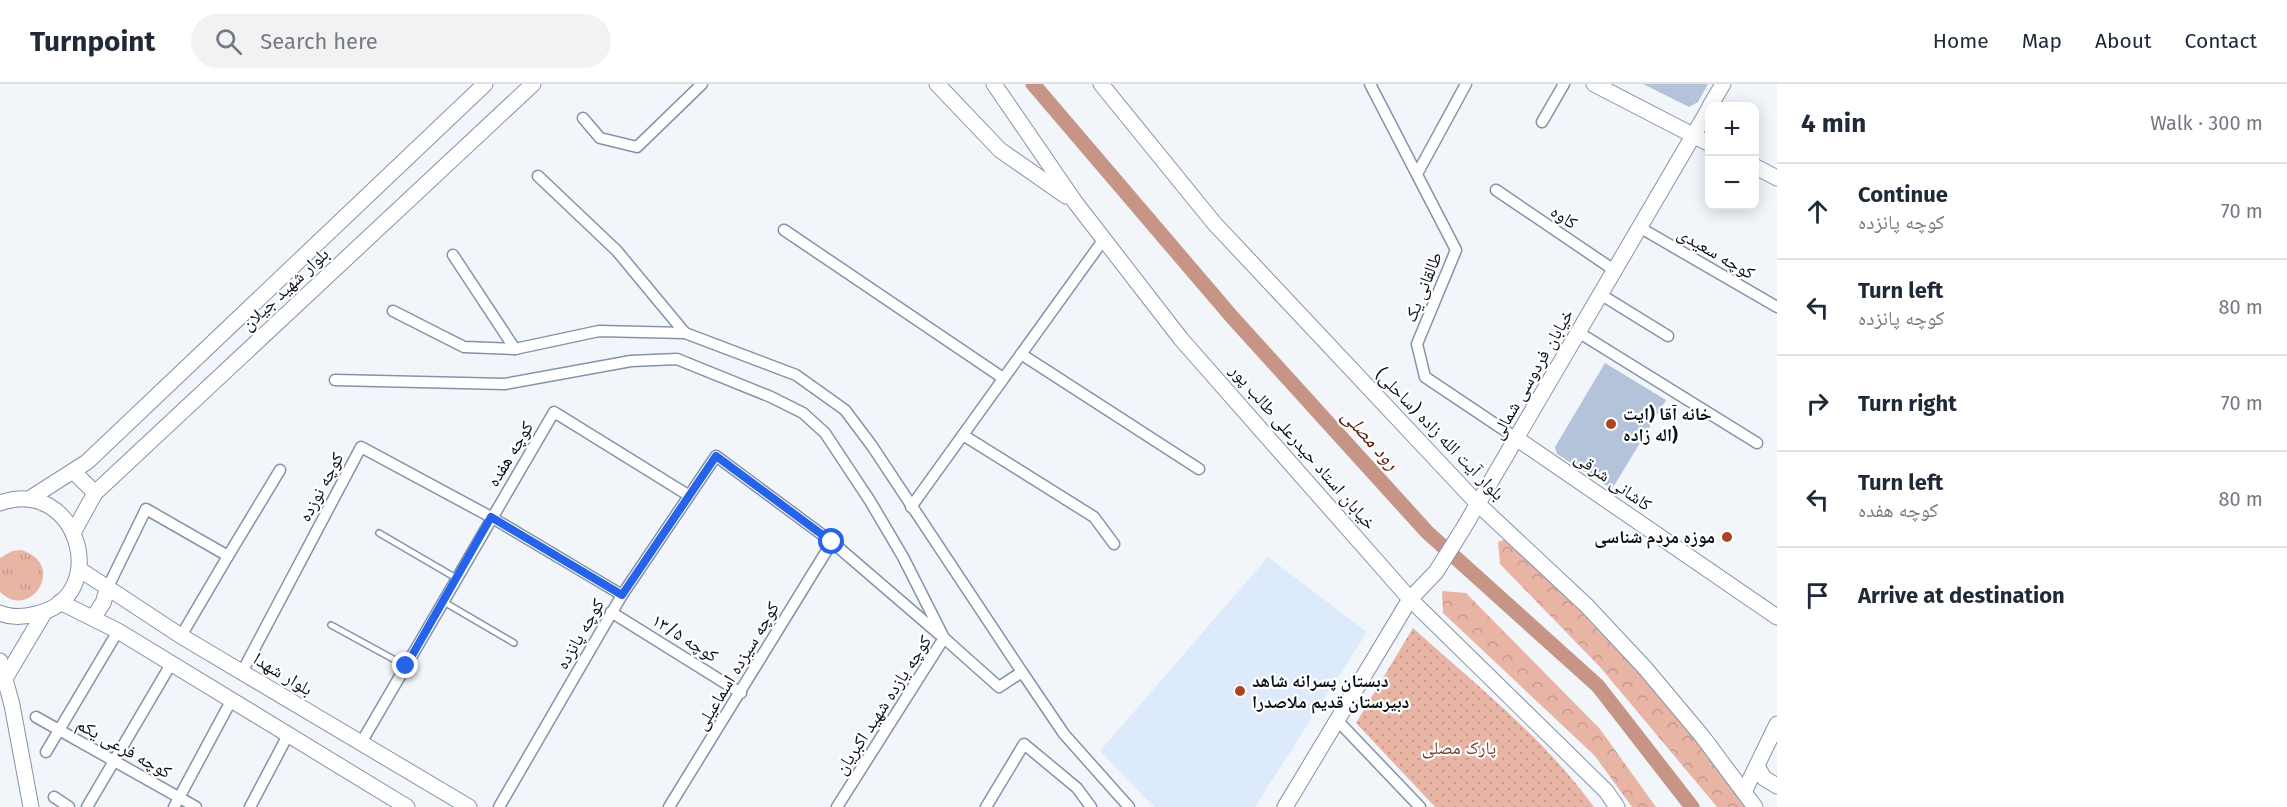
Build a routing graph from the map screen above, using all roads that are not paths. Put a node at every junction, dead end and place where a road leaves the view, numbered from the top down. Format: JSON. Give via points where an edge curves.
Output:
{"nodes":[{"id":1,"x":485,"y":84,"type":"edge"},
{"id":2,"x":533,"y":84,"type":"edge"},
{"id":3,"x":702,"y":84,"type":"edge"},
{"id":4,"x":937,"y":84,"type":"edge"},
{"id":5,"x":994,"y":84,"type":"edge"},
{"id":6,"x":1101,"y":84,"type":"edge"},
{"id":7,"x":1370,"y":84,"type":"edge"},
{"id":8,"x":1466,"y":84,"type":"edge"},
{"id":9,"x":1564,"y":84,"type":"edge"},
{"id":10,"x":1594,"y":84,"type":"edge"},
{"id":11,"x":1723,"y":84,"type":"edge"},
{"id":12,"x":1713,"y":102,"type":"edge"},
{"id":13,"x":1705,"y":115,"type":"edge"},
{"id":14,"x":584,"y":118,"type":"dead end"},
{"id":15,"x":1542,"y":122,"type":"dead end"},
{"id":16,"x":1693,"y":135,"type":"junction"},
{"id":17,"x":1705,"y":141,"type":"edge"},
{"id":18,"x":1759,"y":168,"type":"edge"},
{"id":19,"x":1418,"y":174,"type":"junction"},
{"id":20,"x":538,"y":176,"type":"dead end"},
{"id":21,"x":1777,"y":178,"type":"edge"},
{"id":22,"x":1496,"y":190,"type":"dead end"},
{"id":23,"x":1076,"y":202,"type":"junction"},
{"id":24,"x":1639,"y":227,"type":"junction"},
{"id":25,"x":784,"y":230,"type":"dead end"},
{"id":26,"x":1104,"y":239,"type":"junction"},
{"id":27,"x":453,"y":255,"type":"dead end"},
{"id":28,"x":1614,"y":270,"type":"junction"},
{"id":29,"x":1600,"y":294,"type":"junction"},
{"id":30,"x":1777,"y":307,"type":"edge"},
{"id":31,"x":393,"y":311,"type":"dead end"},
{"id":32,"x":1578,"y":332,"type":"junction"},
{"id":33,"x":685,"y":333,"type":"junction"},
{"id":34,"x":1668,"y":336,"type":"dead end"},
{"id":35,"x":515,"y":348,"type":"junction"},
{"id":36,"x":1021,"y":354,"type":"junction"},
{"id":37,"x":1003,"y":378,"type":"junction"},
{"id":38,"x":335,"y":380,"type":"dead end"},
{"id":39,"x":963,"y":435,"type":"junction"},
{"id":40,"x":1516,"y":438,"type":"junction"},
{"id":41,"x":1757,"y":443,"type":"dead end"},
{"id":42,"x":280,"y":470,"type":"dead end"},
{"id":43,"x":1199,"y":470,"type":"dead end"},
{"id":44,"x":74,"y":472,"type":"junction"},
{"id":45,"x":95,"y":493,"type":"junction"},
{"id":46,"x":688,"y":495,"type":"junction"},
{"id":47,"x":29,"y":499,"type":"junction"},
{"id":48,"x":0,"y":503,"type":"edge"},
{"id":49,"x":1478,"y":504,"type":"junction"},
{"id":50,"x":911,"y":507,"type":"junction"},
{"id":51,"x":491,"y":517,"type":"junction"},
{"id":52,"x":74,"y":531,"type":"junction"},
{"id":53,"x":379,"y":533,"type":"dead end"},
{"id":54,"x":832,"y":542,"type":"junction"},
{"id":55,"x":1114,"y":544,"type":"dead end"},
{"id":56,"x":228,"y":556,"type":"junction"},
{"id":57,"x":79,"y":569,"type":"junction"},
{"id":58,"x":458,"y":579,"type":"junction"},
{"id":59,"x":108,"y":587,"type":"junction"},
{"id":60,"x":622,"y":595,"type":"junction"},
{"id":61,"x":1410,"y":599,"type":"junction"},
{"id":62,"x":60,"y":602,"type":"junction"},
{"id":63,"x":444,"y":602,"type":"junction"},
{"id":64,"x":0,"y":612,"type":"edge"},
{"id":65,"x":611,"y":612,"type":"junction"},
{"id":66,"x":44,"y":613,"type":"junction"},
{"id":67,"x":1777,"y":617,"type":"edge"},
{"id":68,"x":93,"y":618,"type":"junction"},
{"id":69,"x":331,"y":625,"type":"dead end"},
{"id":70,"x":118,"y":632,"type":"junction"},
{"id":71,"x":181,"y":636,"type":"junction"},
{"id":72,"x":944,"y":638,"type":"junction"},
{"id":73,"x":514,"y":643,"type":"dead end"},
{"id":74,"x":0,"y":661,"type":"edge"},
{"id":75,"x":171,"y":664,"type":"junction"},
{"id":76,"x":406,"y":666,"type":"junction"},
{"id":77,"x":242,"y":672,"type":"junction"},
{"id":78,"x":1022,"y":672,"type":"junction"},
{"id":79,"x":6,"y":677,"type":"junction"},
{"id":80,"x":741,"y":693,"type":"junction"},
{"id":81,"x":231,"y":700,"type":"junction"},
{"id":82,"x":36,"y":717,"type":"dead end"},
{"id":83,"x":1336,"y":720,"type":"junction"},
{"id":84,"x":1777,"y":724,"type":"edge"},
{"id":85,"x":59,"y":730,"type":"junction"},
{"id":86,"x":288,"y":735,"type":"junction"},
{"id":87,"x":361,"y":743,"type":"junction"},
{"id":88,"x":46,"y":752,"type":"dead end"},
{"id":89,"x":114,"y":761,"type":"junction"},
{"id":90,"x":1756,"y":766,"type":"junction"},
{"id":91,"x":1777,"y":786,"type":"edge"},
{"id":92,"x":1744,"y":792,"type":"junction"},
{"id":93,"x":54,"y":797,"type":"dead end"},
{"id":94,"x":177,"y":802,"type":"edge"},
{"id":95,"x":31,"y":807,"type":"edge"},
{"id":96,"x":69,"y":807,"type":"edge"},
{"id":97,"x":87,"y":807,"type":"edge"},
{"id":98,"x":196,"y":807,"type":"edge"},
{"id":99,"x":250,"y":807,"type":"edge"},
{"id":100,"x":407,"y":807,"type":"edge"},
{"id":101,"x":470,"y":807,"type":"edge"},
{"id":102,"x":499,"y":807,"type":"edge"},
{"id":103,"x":669,"y":807,"type":"edge"},
{"id":104,"x":837,"y":807,"type":"edge"},
{"id":105,"x":986,"y":807,"type":"edge"},
{"id":106,"x":1091,"y":807,"type":"edge"},
{"id":107,"x":1129,"y":807,"type":"edge"},
{"id":108,"x":1285,"y":807,"type":"edge"},
{"id":109,"x":1420,"y":807,"type":"edge"},
{"id":110,"x":1617,"y":807,"type":"edge"},
{"id":111,"x":1755,"y":807,"type":"edge"}],
"edges":[{"from":1,"to":44,"type":"main road","name":"بلوار شهید جیلان"},
{"from":2,"to":45,"type":"main road","name":"بلوار شهید جیلان"},
{"from":3,"to":14,"type":"street","via":[[637,147],[600,138]]},
{"from":4,"to":23,"type":"main road","via":[[1000,150]]},
{"from":5,"to":23,"type":"main road","name":"خیابان استاد حیدرعلی طالب پور"},
{"from":6,"to":49,"type":"main road","name":"بلوار آیت الله زاده (ساحلی)","via":[[1214,223]]},
{"from":7,"to":19,"type":"street","name":"طالقانی یک"},
{"from":8,"to":19,"type":"street"},
{"from":9,"to":15,"type":"street"},
{"from":10,"to":16,"type":"main road"},
{"from":11,"to":12,"type":"main road","name":"خیابان فردوسی شمالی"},
{"from":13,"to":16,"type":"main road","name":"خیابان فردوسی شمالی"},
{"from":16,"to":17,"type":"main road"},
{"from":16,"to":24,"type":"main road","name":"خیابان فردوسی شمالی"},
{"from":18,"to":21,"type":"main road"},
{"from":19,"to":40,"type":"street","name":"طالقانی یک","via":[[1456,250],[1417,344],[1425,377]]},
{"from":20,"to":33,"type":"street","via":[[617,251]]},
{"from":22,"to":28,"type":"street","name":"کاوه"},
{"from":23,"to":26,"type":"main road","name":"خیابان استاد حیدرعلی طالب پور"},
{"from":24,"to":28,"type":"main road","name":"خیابان فردوسی شمالی"},
{"from":24,"to":30,"type":"street","name":"کوچه سعیدی"},
{"from":25,"to":37,"type":"street"},
{"from":26,"to":36,"type":"street"},
{"from":26,"to":61,"type":"main road","name":"خیابان استاد حیدرعلی طالب پور","via":[[1182,339]]},
{"from":27,"to":35,"type":"street"},
{"from":28,"to":29,"type":"main road","name":"خیابان فردوسی شمالی"},
{"from":29,"to":32,"type":"main road","name":"خیابان فردوسی شمالی"},
{"from":29,"to":34,"type":"street"},
{"from":31,"to":35,"type":"street","via":[[464,347]]},
{"from":32,"to":40,"type":"main road","name":"خیابان فردوسی شمالی"},
{"from":32,"to":41,"type":"street"},
{"from":33,"to":35,"type":"street","via":[[598,331]]},
{"from":33,"to":50,"type":"street","via":[[795,375],[822,391],[845,410]]},
{"from":36,"to":37,"type":"street"},
{"from":36,"to":43,"type":"street"},
{"from":37,"to":39,"type":"street"},
{"from":38,"to":72,"type":"street","via":[[505,384],[631,361],[677,359],[771,397],[803,413],[825,433],[897,548]]},
{"from":39,"to":50,"type":"street"},
{"from":39,"to":55,"type":"street","via":[[1094,517]]},
{"from":40,"to":49,"type":"main road","name":"خیابان فردوسی شمالی"},
{"from":40,"to":67,"type":"main road","name":"کاشانی شرقی"},
{"from":42,"to":56,"type":"street"},
{"from":44,"to":45,"type":"main road"},
{"from":44,"to":47,"type":"main road","name":"بلوار شهید جیلان"},
{"from":45,"to":52,"type":"main road","name":"بلوار شهید جیلان"},
{"from":46,"to":51,"type":"street","name":"کوچه هفده","via":[[554,412]]},
{"from":46,"to":54,"type":"street","name":"کوچه پانزده","via":[[716,456]]},
{"from":46,"to":60,"type":"street","name":"کوچه پانزده"},
{"from":47,"to":48,"type":"main road"},
{"from":47,"to":52,"type":"main road","via":[[55,510]]},
{"from":49,"to":61,"type":"main road","name":"خیابان فردوسی شمالی","via":[[1436,572]]},
{"from":49,"to":92,"type":"main road","name":"بلوار آیت الله زاده (ساحلی)","via":[[1587,606],[1645,668]]},
{"from":50,"to":78,"type":"street"},
{"from":51,"to":58,"type":"street","name":"کوچه هفده"},
{"from":51,"to":60,"type":"street"},
{"from":51,"to":77,"type":"street","name":"کوچه نوزده","via":[[361,447]]},
{"from":52,"to":57,"type":"main road","via":[[80,550]]},
{"from":53,"to":58,"type":"lane"},
{"from":54,"to":72,"type":"street","name":"کوچه پانزده"},
{"from":54,"to":80,"type":"street","name":"کوچه سیزده اسماعیلی"},
{"from":56,"to":59,"type":"street","via":[[146,509]]},
{"from":56,"to":71,"type":"street"},
{"from":57,"to":59,"type":"main road","name":"بلوار شهدا"},
{"from":57,"to":62,"type":"main road","via":[[73,587]]},
{"from":58,"to":63,"type":"street","name":"کوچه هفده"},
{"from":59,"to":68,"type":"main road","via":[[104,603]]},
{"from":59,"to":71,"type":"main road","name":"بلوار شهدا"},
{"from":60,"to":65,"type":"street","name":"کوچه پانزده"},
{"from":61,"to":83,"type":"main road","name":"خیابان فردوسی شمالی"},
{"from":61,"to":110,"type":"main road","name":"خیابان استاد حیدرعلی طالب پور","via":[[1606,791]]},
{"from":62,"to":66,"type":"main road"},
{"from":62,"to":68,"type":"main road"},
{"from":63,"to":73,"type":"lane"},
{"from":63,"to":76,"type":"street","name":"کوچه هفده"},
{"from":64,"to":66,"type":"main road","via":[[25,617]]},
{"from":65,"to":80,"type":"street","name":"کوچه ۱۳/۵"},
{"from":65,"to":102,"type":"street","name":"کوچه پانزده"},
{"from":66,"to":79,"type":"main road"},
{"from":68,"to":70,"type":"main road"},
{"from":69,"to":76,"type":"lane"},
{"from":70,"to":75,"type":"main road"},
{"from":70,"to":85,"type":"street"},
{"from":71,"to":77,"type":"main road","name":"بلوار شهدا"},
{"from":72,"to":78,"type":"street","name":"کوچه یازده شهید اکبریان","via":[[999,687]]},
{"from":72,"to":104,"type":"street","name":"کوچه یازده شهید اکبریان"},
{"from":74,"to":79,"type":"main road"},
{"from":75,"to":81,"type":"main road"},
{"from":75,"to":89,"type":"street"},
{"from":76,"to":87,"type":"street","name":"کوچه هفده"},
{"from":77,"to":87,"type":"main road","name":"بلوار شهدا"},
{"from":78,"to":107,"type":"street","via":[[1064,734]]},
{"from":79,"to":95,"type":"main road"},
{"from":80,"to":103,"type":"street","name":"کوچه سیزده اسماعیلی"},
{"from":81,"to":86,"type":"main road"},
{"from":81,"to":94,"type":"street"},
{"from":82,"to":85,"type":"street","name":"کوچه فرعی یکم"},
{"from":83,"to":108,"type":"main road","name":"خیابان فردوسی شمالی"},
{"from":83,"to":109,"type":"street"},
{"from":84,"to":90,"type":"main road"},
{"from":85,"to":88,"type":"street"},
{"from":85,"to":89,"type":"street","name":"کوچه فرعی یکم"},
{"from":86,"to":99,"type":"street"},
{"from":86,"to":100,"type":"main road"},
{"from":87,"to":101,"type":"main road","name":"بلوار شهدا"},
{"from":89,"to":94,"type":"street","name":"کوچه فرعی یکم"},
{"from":89,"to":97,"type":"street"},
{"from":90,"to":91,"type":"main road","via":[[1764,778]]},
{"from":90,"to":92,"type":"main road"},
{"from":92,"to":111,"type":"main road","name":"بلوار آیت الله زاده (ساحلی)"},
{"from":93,"to":96,"type":"street"},
{"from":94,"to":98,"type":"street","name":"کوچه فرعی یکم"},
{"from":105,"to":106,"type":"street","via":[[1024,744],[1077,788]]}]}
